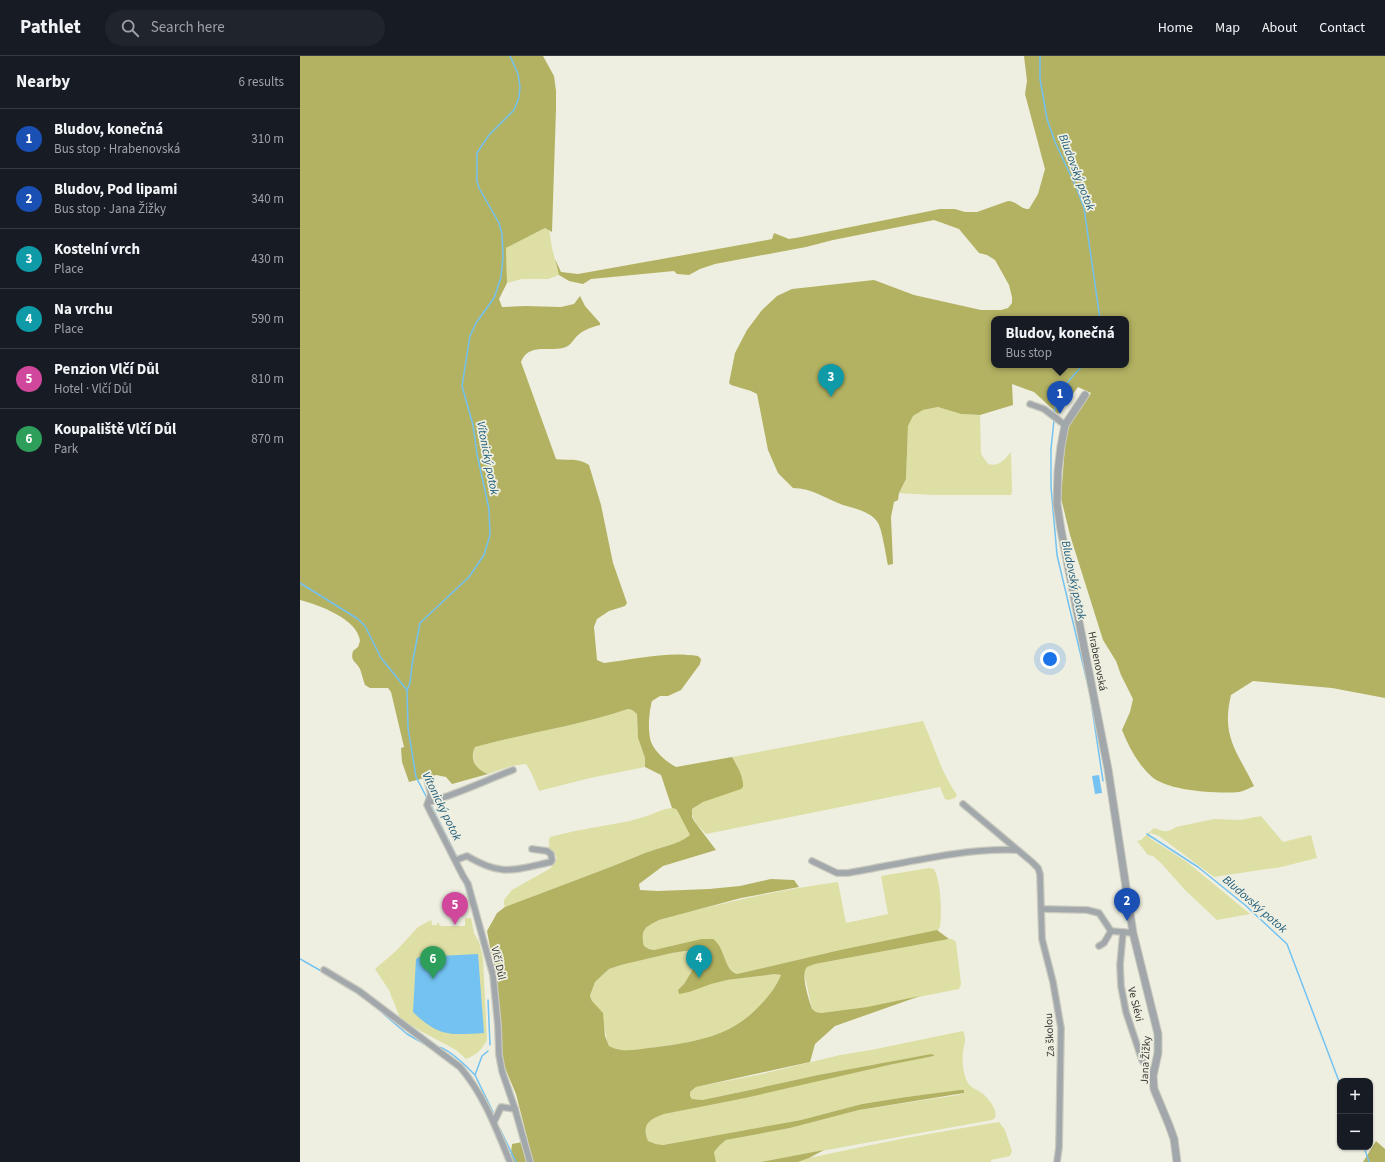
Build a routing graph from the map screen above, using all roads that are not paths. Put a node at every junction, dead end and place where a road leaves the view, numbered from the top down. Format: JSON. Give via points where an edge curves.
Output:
{"nodes":[{"id":1,"x":1085,"y":395,"type":"dead end"},
{"id":2,"x":1030,"y":404,"type":"dead end"},
{"id":3,"x":1065,"y":426,"type":"junction"},
{"id":4,"x":513,"y":770,"type":"dead end"},
{"id":5,"x":426,"y":776,"type":"dead end"},
{"id":6,"x":429,"y":802,"type":"junction"},
{"id":7,"x":963,"y":804,"type":"dead end"},
{"id":8,"x":1113,"y":805,"type":"joint"},
{"id":9,"x":532,"y":849,"type":"dead end"},
{"id":10,"x":1017,"y":850,"type":"junction"},
{"id":11,"x":456,"y":860,"type":"junction"},
{"id":12,"x":812,"y":861,"type":"dead end"},
{"id":13,"x":1042,"y":909,"type":"junction"},
{"id":14,"x":1112,"y":931,"type":"junction"},
{"id":15,"x":1123,"y":932,"type":"junction"},
{"id":16,"x":1133,"y":933,"type":"junction"},
{"id":17,"x":1099,"y":946,"type":"dead end"},
{"id":18,"x":324,"y":970,"type":"dead end"},
{"id":19,"x":1153,"y":1076,"type":"junction"},
{"id":20,"x":515,"y":1109,"type":"junction"},
{"id":21,"x":494,"y":1122,"type":"junction"},
{"id":22,"x":510,"y":1162,"type":"edge"},
{"id":23,"x":530,"y":1162,"type":"edge"},
{"id":24,"x":1057,"y":1162,"type":"edge"},
{"id":25,"x":1177,"y":1162,"type":"edge"}],
"edges":[{"from":1,"to":3,"type":"street","name":"Hrabenovská"},
{"from":2,"to":3,"type":"street","via":[[1044,409]]},
{"from":3,"to":8,"type":"street","name":"Hrabenovská","via":[[1058,471],[1057,504]]},
{"from":4,"to":6,"type":"street","via":[[464,791]]},
{"from":5,"to":6,"type":"street","name":"Vlčí Důl","via":[[431,794]]},
{"from":6,"to":11,"type":"street","name":"Vlčí Důl","via":[[427,805]]},
{"from":7,"to":10,"type":"street","name":"Za školou"},
{"from":8,"to":16,"type":"street","name":"Jana Žižky"},
{"from":9,"to":11,"type":"street","via":[[547,850],[551,854],[551,862],[503,871],[478,863],[467,856]]},
{"from":10,"to":12,"type":"street","via":[[963,853],[848,873],[837,873]]},
{"from":10,"to":13,"type":"street","name":"Za školou","via":[[1038,868]]},
{"from":11,"to":20,"type":"street","name":"Vlčí Důl","via":[[470,889],[493,975],[499,1055]]},
{"from":13,"to":14,"type":"street","via":[[1087,910],[1099,913]]},
{"from":13,"to":24,"type":"street","name":"Za školou","via":[[1042,939],[1061,1028]]},
{"from":14,"to":15,"type":"street"},
{"from":14,"to":17,"type":"street"},
{"from":15,"to":16,"type":"street"},
{"from":15,"to":19,"type":"street","name":"Ve Slévi","via":[[1120,965],[1126,1012],[1142,1060]]},
{"from":16,"to":19,"type":"street","name":"Jana Žižky","via":[[1158,1034],[1158,1053]]},
{"from":18,"to":21,"type":"street","via":[[359,991],[460,1067],[471,1080]]},
{"from":19,"to":25,"type":"street","name":"Jana Žižky","via":[[1154,1089],[1174,1139]]},
{"from":20,"to":21,"type":"street","via":[[501,1108]]},
{"from":20,"to":23,"type":"street","name":"Vlčí Důl"},
{"from":21,"to":22,"type":"street"}]}
